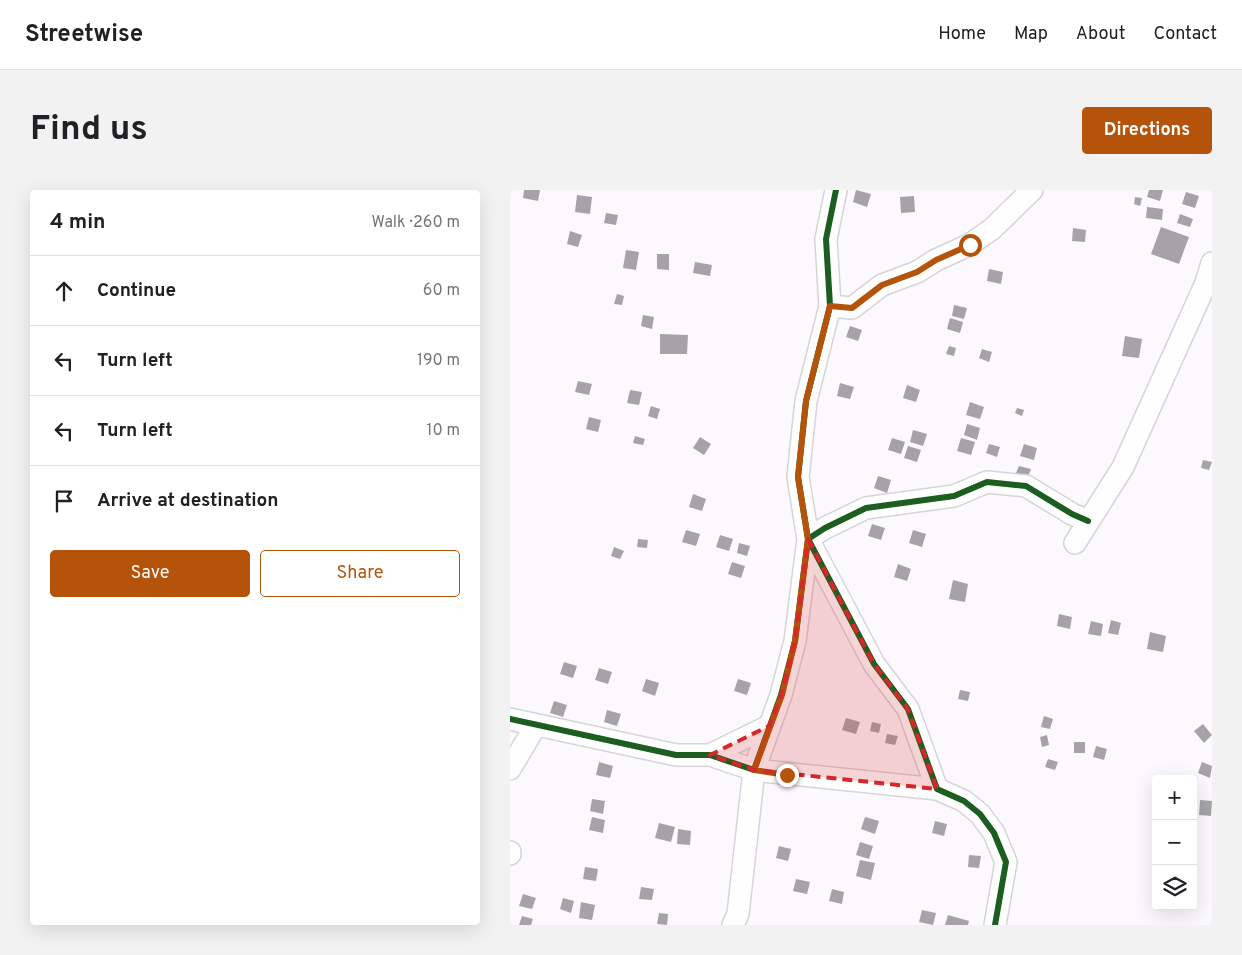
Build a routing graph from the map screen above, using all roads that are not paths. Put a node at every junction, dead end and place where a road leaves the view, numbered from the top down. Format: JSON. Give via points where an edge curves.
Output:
{"nodes":[{"id":1,"x":836,"y":190,"type":"edge"},
{"id":2,"x":1032,"y":190,"type":"edge"},
{"id":3,"x":1212,"y":263,"type":"edge"},
{"id":4,"x":830,"y":306,"type":"junction"},
{"id":5,"x":1088,"y":521,"type":"junction"},
{"id":6,"x":808,"y":539,"type":"junction"},
{"id":7,"x":1075,"y":543,"type":"dead end"},
{"id":8,"x":510,"y":719,"type":"edge"},
{"id":9,"x":536,"y":725,"type":"junction"},
{"id":10,"x":769,"y":726,"type":"junction"},
{"id":11,"x":710,"y":755,"type":"junction"},
{"id":12,"x":510,"y":769,"type":"edge"},
{"id":13,"x":754,"y":770,"type":"junction"},
{"id":14,"x":937,"y":789,"type":"junction"},
{"id":15,"x":733,"y":925,"type":"edge"},
{"id":16,"x":995,"y":925,"type":"edge"}],
"edges":[{"from":1,"to":4,"type":"street","via":[[826,239]]},
{"from":2,"to":4,"type":"street","via":[[992,229],[970,245],[917,272],[882,285],[852,308]]},
{"from":3,"to":5,"type":"street","via":[[1123,467]]},
{"from":4,"to":6,"type":"street","via":[[806,401],[798,477]]},
{"from":5,"to":6,"type":"street","via":[[1026,486],[987,482],[954,496],[866,508]]},
{"from":5,"to":7,"type":"street"},
{"from":6,"to":10,"type":"street","via":[[795,641],[782,695]]},
{"from":6,"to":14,"type":"street","via":[[874,664],[908,709]]},
{"from":8,"to":9,"type":"street"},
{"from":9,"to":11,"type":"street","via":[[676,755]]},
{"from":9,"to":12,"type":"street"},
{"from":10,"to":11,"type":"street"},
{"from":10,"to":13,"type":"street"},
{"from":11,"to":13,"type":"street"},
{"from":13,"to":14,"type":"street"},
{"from":13,"to":15,"type":"street","via":[[738,914]]},
{"from":14,"to":16,"type":"street","via":[[964,801],[980,814],[994,833],[1006,862]]}]}
